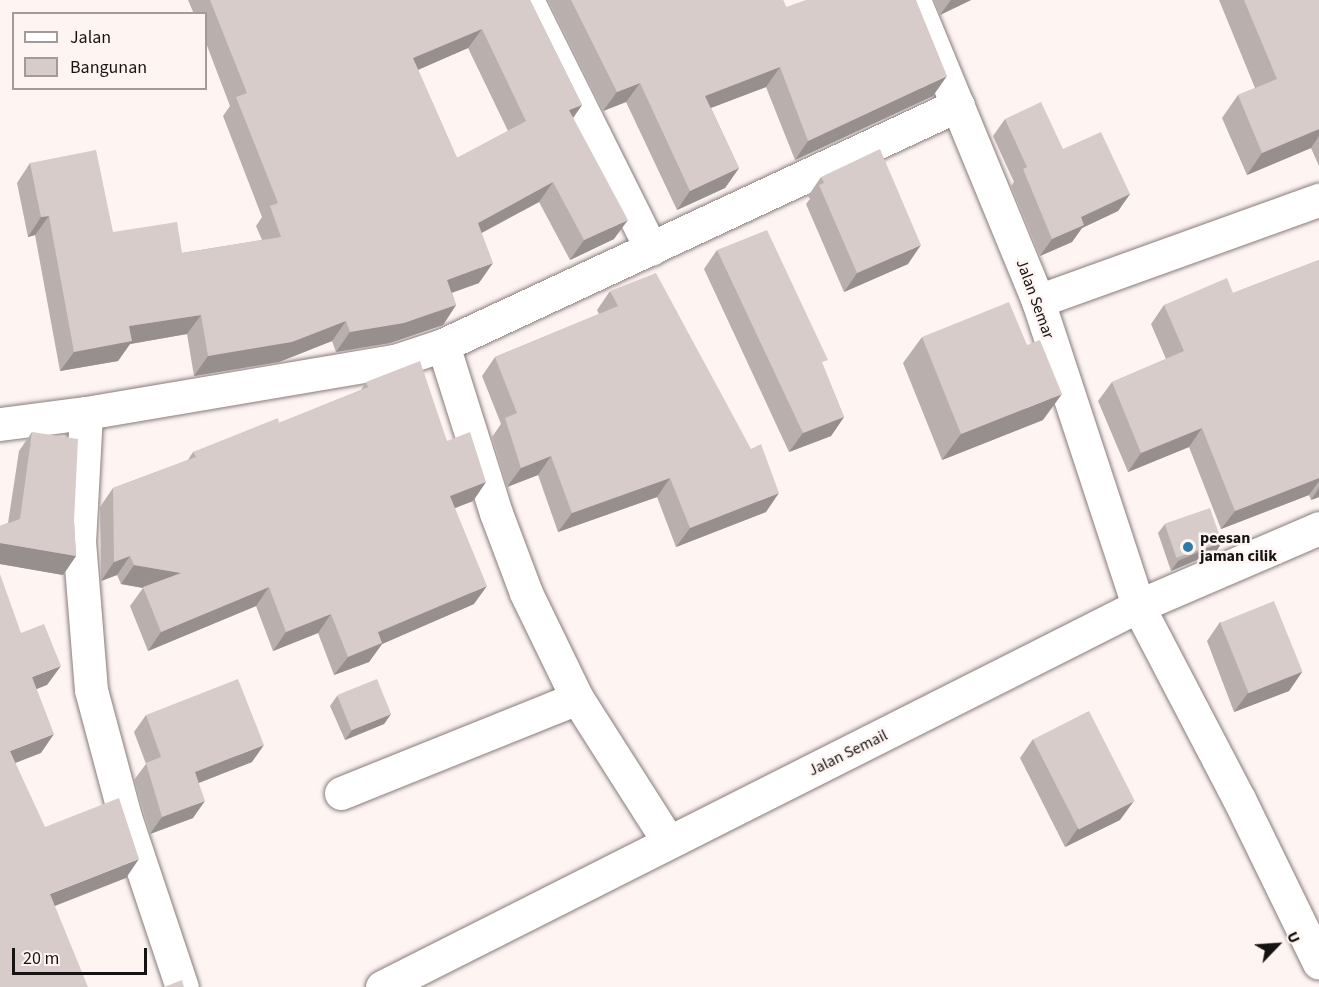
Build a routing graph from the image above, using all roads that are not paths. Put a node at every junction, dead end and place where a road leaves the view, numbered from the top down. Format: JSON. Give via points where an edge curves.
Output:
{"nodes":[{"id":1,"x":527,"y":0,"type":"edge"},
{"id":2,"x":914,"y":0,"type":"edge"},
{"id":3,"x":958,"y":105,"type":"junction"},
{"id":4,"x":1319,"y":200,"type":"edge"},
{"id":5,"x":651,"y":249,"type":"junction"},
{"id":6,"x":1038,"y":301,"type":"junction"},
{"id":7,"x":443,"y":345,"type":"junction"},
{"id":8,"x":86,"y":413,"type":"junction"},
{"id":9,"x":0,"y":424,"type":"edge"},
{"id":10,"x":1319,"y":528,"type":"edge"},
{"id":11,"x":1138,"y":606,"type":"junction"},
{"id":12,"x":577,"y":698,"type":"junction"},
{"id":13,"x":341,"y":793,"type":"dead end"},
{"id":14,"x":668,"y":841,"type":"junction"},
{"id":15,"x":1319,"y":963,"type":"edge"},
{"id":16,"x":182,"y":987,"type":"edge"},
{"id":17,"x":382,"y":987,"type":"edge"}],
"edges":[{"from":1,"to":5,"type":"street"},
{"from":2,"to":3,"type":"street","name":"Jalan Semar"},
{"from":3,"to":5,"type":"street"},
{"from":3,"to":6,"type":"street","name":"Jalan Semar"},
{"from":4,"to":6,"type":"street"},
{"from":5,"to":7,"type":"street"},
{"from":6,"to":11,"type":"street","name":"Jalan Semar"},
{"from":7,"to":8,"type":"street","via":[[395,361]]},
{"from":7,"to":12,"type":"street","via":[[518,573]]},
{"from":8,"to":9,"type":"street"},
{"from":8,"to":16,"type":"street","via":[[79,542],[91,690],[125,817]]},
{"from":10,"to":11,"type":"street","name":"Jalan Semail"},
{"from":11,"to":14,"type":"street","name":"Jalan Semail"},
{"from":11,"to":15,"type":"street","name":"Jalan Semar"},
{"from":12,"to":13,"type":"street"},
{"from":12,"to":14,"type":"street"},
{"from":14,"to":17,"type":"street","name":"Jalan Semail"}]}
